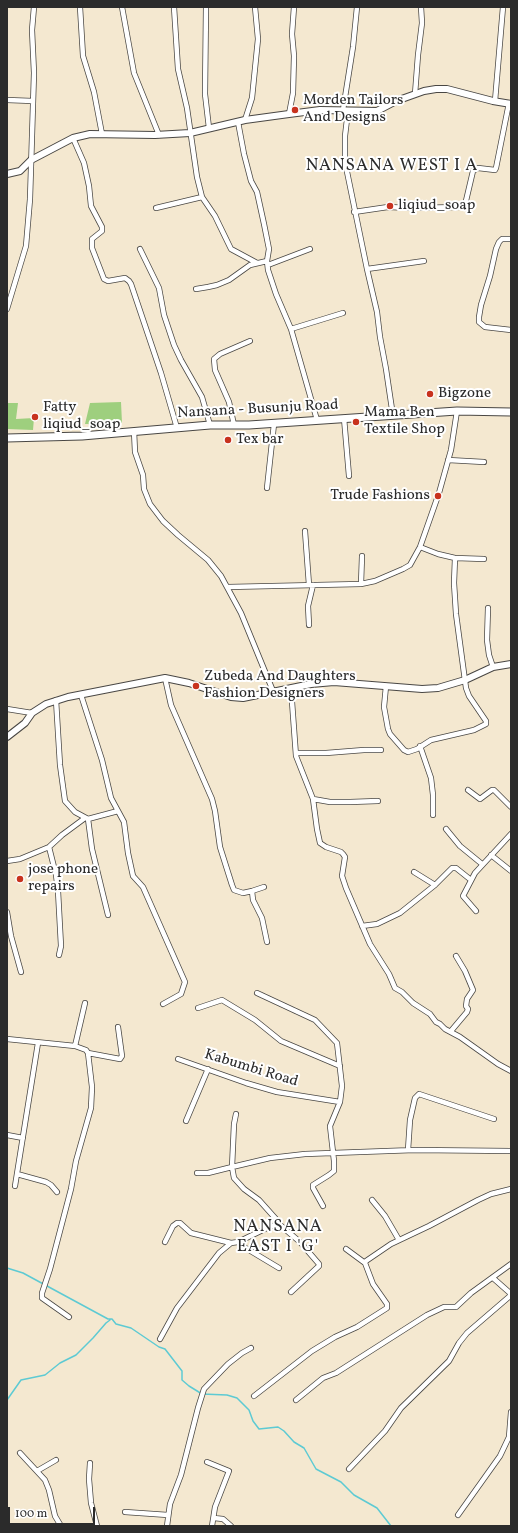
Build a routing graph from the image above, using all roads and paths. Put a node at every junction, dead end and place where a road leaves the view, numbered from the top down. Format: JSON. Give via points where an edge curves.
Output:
{"nodes":[{"id":1,"x":34,"y":7,"type":"edge"},
{"id":2,"x":80,"y":7,"type":"edge"},
{"id":3,"x":122,"y":7,"type":"edge"},
{"id":4,"x":174,"y":7,"type":"edge"},
{"id":5,"x":206,"y":7,"type":"edge"},
{"id":6,"x":255,"y":7,"type":"edge"},
{"id":7,"x":294,"y":7,"type":"edge"},
{"id":8,"x":357,"y":7,"type":"edge"},
{"id":9,"x":421,"y":7,"type":"edge"},
{"id":10,"x":503,"y":7,"type":"edge"},
{"id":11,"x":414,"y":94,"type":"junction"},
{"id":12,"x":7,"y":100,"type":"edge"},
{"id":13,"x":33,"y":101,"type":"junction"},
{"id":14,"x":495,"y":101,"type":"junction"},
{"id":15,"x":510,"y":103,"type":"edge"},
{"id":16,"x":346,"y":110,"type":"junction"},
{"id":17,"x":289,"y":114,"type":"junction"},
{"id":18,"x":245,"y":120,"type":"junction"},
{"id":19,"x":238,"y":122,"type":"junction"},
{"id":20,"x":209,"y":128,"type":"junction"},
{"id":21,"x":190,"y":133,"type":"junction"},
{"id":22,"x":102,"y":134,"type":"junction"},
{"id":23,"x":159,"y":135,"type":"junction"},
{"id":24,"x":73,"y":138,"type":"junction"},
{"id":25,"x":31,"y":160,"type":"junction"},
{"id":26,"x":7,"y":174,"type":"edge"},
{"id":27,"x":202,"y":196,"type":"junction"},
{"id":28,"x":156,"y":208,"type":"dead end"},
{"id":29,"x":354,"y":212,"type":"junction"},
{"id":30,"x":511,"y":238,"type":"edge"},
{"id":31,"x":140,"y":249,"type":"dead end"},
{"id":32,"x":310,"y":249,"type":"dead end"},
{"id":33,"x":424,"y":261,"type":"dead end"},
{"id":34,"x":257,"y":263,"type":"junction"},
{"id":35,"x":268,"y":263,"type":"junction"},
{"id":36,"x":367,"y":269,"type":"junction"},
{"id":37,"x":196,"y":288,"type":"dead end"},
{"id":38,"x":7,"y":309,"type":"edge"},
{"id":39,"x":343,"y":313,"type":"dead end"},
{"id":40,"x":291,"y":329,"type":"junction"},
{"id":41,"x":511,"y":330,"type":"edge"},
{"id":42,"x":250,"y":341,"type":"dead end"},
{"id":43,"x":457,"y":411,"type":"junction"},
{"id":44,"x":511,"y":412,"type":"edge"},
{"id":45,"x":393,"y":416,"type":"junction"},
{"id":46,"x":344,"y":418,"type":"junction"},
{"id":47,"x":317,"y":420,"type":"junction"},
{"id":48,"x":274,"y":424,"type":"junction"},
{"id":49,"x":210,"y":425,"type":"junction"},
{"id":50,"x":234,"y":425,"type":"junction"},
{"id":51,"x":177,"y":428,"type":"junction"},
{"id":52,"x":134,"y":431,"type":"junction"},
{"id":53,"x":7,"y":438,"type":"edge"},
{"id":54,"x":448,"y":460,"type":"junction"},
{"id":55,"x":484,"y":462,"type":"dead end"},
{"id":56,"x":349,"y":476,"type":"dead end"},
{"id":57,"x":267,"y":488,"type":"dead end"},
{"id":58,"x":305,"y":531,"type":"dead end"},
{"id":59,"x":420,"y":547,"type":"junction"},
{"id":60,"x":362,"y":556,"type":"dead end"},
{"id":61,"x":455,"y":558,"type":"junction"},
{"id":62,"x":484,"y":559,"type":"dead end"},
{"id":63,"x":361,"y":584,"type":"junction"},
{"id":64,"x":311,"y":585,"type":"junction"},
{"id":65,"x":228,"y":588,"type":"junction"},
{"id":66,"x":488,"y":608,"type":"dead end"},
{"id":67,"x":309,"y":625,"type":"dead end"},
{"id":68,"x":511,"y":664,"type":"edge"},
{"id":69,"x":493,"y":667,"type":"junction"},
{"id":70,"x":317,"y":676,"type":"dead end"},
{"id":71,"x":165,"y":678,"type":"junction"},
{"id":72,"x":465,"y":680,"type":"junction"},
{"id":73,"x":319,"y":683,"type":"junction"},
{"id":74,"x":386,"y":686,"type":"junction"},
{"id":75,"x":291,"y":688,"type":"junction"},
{"id":76,"x":273,"y":691,"type":"junction"},
{"id":77,"x":81,"y":695,"type":"junction"},
{"id":78,"x":56,"y":700,"type":"junction"},
{"id":79,"x":7,"y":709,"type":"edge"},
{"id":80,"x":32,"y":713,"type":"junction"},
{"id":81,"x":7,"y":737,"type":"edge"},
{"id":82,"x":420,"y":746,"type":"junction"},
{"id":83,"x":382,"y":750,"type":"dead end"},
{"id":84,"x":296,"y":753,"type":"junction"},
{"id":85,"x":468,"y":790,"type":"dead end"},
{"id":86,"x":313,"y":799,"type":"junction"},
{"id":87,"x":378,"y":801,"type":"dead end"},
{"id":88,"x":511,"y":807,"type":"edge"},
{"id":89,"x":118,"y":811,"type":"junction"},
{"id":90,"x":433,"y":815,"type":"dead end"},
{"id":91,"x":86,"y":818,"type":"junction"},
{"id":92,"x":446,"y":829,"type":"dead end"},
{"id":93,"x":511,"y":834,"type":"edge"},
{"id":94,"x":49,"y":847,"type":"junction"},
{"id":95,"x":491,"y":855,"type":"junction"},
{"id":96,"x":7,"y":861,"type":"edge"},
{"id":97,"x":482,"y":864,"type":"junction"},
{"id":98,"x":511,"y":871,"type":"edge"},
{"id":99,"x":414,"y":872,"type":"dead end"},
{"id":100,"x":471,"y":880,"type":"junction"},
{"id":101,"x":435,"y":885,"type":"junction"},
{"id":102,"x":264,"y":887,"type":"dead end"},
{"id":103,"x":252,"y":892,"type":"junction"},
{"id":104,"x":476,"y":911,"type":"dead end"},
{"id":105,"x":7,"y":912,"type":"edge"},
{"id":106,"x":108,"y":915,"type":"dead end"},
{"id":107,"x":362,"y":926,"type":"junction"},
{"id":108,"x":267,"y":942,"type":"dead end"},
{"id":109,"x":59,"y":955,"type":"dead end"},
{"id":110,"x":456,"y":956,"type":"dead end"},
{"id":111,"x":21,"y":972,"type":"dead end"},
{"id":112,"x":257,"y":993,"type":"dead end"},
{"id":113,"x":85,"y":1003,"type":"dead end"},
{"id":114,"x":163,"y":1004,"type":"dead end"},
{"id":115,"x":198,"y":1008,"type":"dead end"},
{"id":116,"x":118,"y":1028,"type":"dead end"},
{"id":117,"x":451,"y":1031,"type":"junction"},
{"id":118,"x":7,"y":1039,"type":"edge"},
{"id":119,"x":38,"y":1043,"type":"junction"},
{"id":120,"x":75,"y":1046,"type":"junction"},
{"id":121,"x":88,"y":1053,"type":"junction"},
{"id":122,"x":178,"y":1059,"type":"dead end"},
{"id":123,"x":340,"y":1066,"type":"junction"},
{"id":124,"x":208,"y":1069,"type":"junction"},
{"id":125,"x":511,"y":1071,"type":"edge"},
{"id":126,"x":340,"y":1102,"type":"junction"},
{"id":127,"x":236,"y":1114,"type":"dead end"},
{"id":128,"x":494,"y":1119,"type":"dead end"},
{"id":129,"x":186,"y":1121,"type":"dead end"},
{"id":130,"x":7,"y":1135,"type":"edge"},
{"id":131,"x":23,"y":1138,"type":"junction"},
{"id":132,"x":408,"y":1150,"type":"junction"},
{"id":133,"x":511,"y":1151,"type":"edge"},
{"id":134,"x":333,"y":1153,"type":"junction"},
{"id":135,"x":232,"y":1167,"type":"junction"},
{"id":136,"x":196,"y":1173,"type":"dead end"},
{"id":137,"x":17,"y":1174,"type":"junction"},
{"id":138,"x":15,"y":1186,"type":"dead end"},
{"id":139,"x":511,"y":1189,"type":"edge"},
{"id":140,"x":57,"y":1192,"type":"dead end"},
{"id":141,"x":372,"y":1200,"type":"dead end"},
{"id":142,"x":323,"y":1206,"type":"dead end"},
{"id":143,"x":279,"y":1224,"type":"junction"},
{"id":144,"x":399,"y":1240,"type":"junction"},
{"id":145,"x":165,"y":1242,"type":"dead end"},
{"id":146,"x":238,"y":1242,"type":"junction"},
{"id":147,"x":231,"y":1243,"type":"junction"},
{"id":148,"x":346,"y":1249,"type":"dead end"},
{"id":149,"x":365,"y":1263,"type":"junction"},
{"id":150,"x":511,"y":1264,"type":"edge"},
{"id":151,"x":280,"y":1268,"type":"dead end"},
{"id":152,"x":493,"y":1278,"type":"junction"},
{"id":153,"x":291,"y":1292,"type":"dead end"},
{"id":154,"x":69,"y":1317,"type":"dead end"},
{"id":155,"x":160,"y":1340,"type":"dead end"},
{"id":156,"x":251,"y":1348,"type":"dead end"},
{"id":157,"x":254,"y":1396,"type":"dead end"},
{"id":158,"x":296,"y":1400,"type":"dead end"},
{"id":159,"x":511,"y":1412,"type":"edge"},
{"id":160,"x":20,"y":1453,"type":"dead end"},
{"id":161,"x":56,"y":1460,"type":"dead end"},
{"id":162,"x":207,"y":1462,"type":"dead end"},
{"id":163,"x":90,"y":1463,"type":"dead end"},
{"id":164,"x":349,"y":1469,"type":"dead end"},
{"id":165,"x":37,"y":1471,"type":"junction"},
{"id":166,"x":125,"y":1512,"type":"dead end"},
{"id":167,"x":168,"y":1515,"type":"junction"},
{"id":168,"x":458,"y":1515,"type":"dead end"},
{"id":169,"x":214,"y":1518,"type":"junction"},
{"id":170,"x":61,"y":1526,"type":"edge"},
{"id":171,"x":97,"y":1526,"type":"edge"},
{"id":172,"x":167,"y":1526,"type":"edge"},
{"id":173,"x":212,"y":1526,"type":"edge"},
{"id":174,"x":231,"y":1526,"type":"edge"}],
"edges":[{"from":1,"to":13,"type":"street"},
{"from":2,"to":22,"type":"street","via":[[83,56],[94,92]]},
{"from":3,"to":23,"type":"street","via":[[134,73]]},
{"from":4,"to":21,"type":"street","via":[[178,69]]},
{"from":5,"to":20,"type":"street","via":[[205,94]]},
{"from":6,"to":18,"type":"street","via":[[258,39],[252,98]]},
{"from":7,"to":17,"type":"street","via":[[293,93]]},
{"from":8,"to":16,"type":"street"},
{"from":9,"to":11,"type":"street","via":[[422,23]]},
{"from":10,"to":14,"type":"street"},
{"from":11,"to":14,"type":"street","via":[[447,89]]},
{"from":11,"to":16,"type":"street","via":[[377,111]]},
{"from":12,"to":13,"type":"street"},
{"from":13,"to":25,"type":"street"},
{"from":14,"to":15,"type":"street"},
{"from":15,"to":29,"type":"street","via":[[496,168],[478,168],[474,171],[463,207],[388,207]]},
{"from":16,"to":17,"type":"street"},
{"from":16,"to":29,"type":"street","via":[[345,162]]},
{"from":17,"to":18,"type":"street"},
{"from":18,"to":19,"type":"street"},
{"from":19,"to":20,"type":"street"},
{"from":19,"to":35,"type":"street","via":[[245,160],[257,192],[264,224],[269,249]]},
{"from":20,"to":21,"type":"street"},
{"from":21,"to":23,"type":"street"},
{"from":21,"to":27,"type":"street"},
{"from":22,"to":23,"type":"street"},
{"from":22,"to":24,"type":"street"},
{"from":24,"to":25,"type":"street"},
{"from":24,"to":51,"type":"street","via":[[84,163],[91,206],[102,227],[102,231],[92,239],[92,248],[104,279],[108,281],[125,278],[131,284],[164,380]]},
{"from":25,"to":26,"type":"street","via":[[20,171]]},
{"from":25,"to":38,"type":"street","via":[[26,246]]},
{"from":27,"to":28,"type":"street"},
{"from":27,"to":34,"type":"street","via":[[231,249]]},
{"from":29,"to":36,"type":"street"},
{"from":30,"to":41,"type":"street","via":[[502,239],[496,249],[479,317],[484,327]]},
{"from":31,"to":49,"type":"street","via":[[159,288],[169,332],[178,355],[202,397]]},
{"from":32,"to":35,"type":"street"},
{"from":33,"to":36,"type":"street"},
{"from":34,"to":35,"type":"street"},
{"from":34,"to":37,"type":"street","via":[[217,285]]},
{"from":35,"to":40,"type":"street","via":[[276,294]]},
{"from":36,"to":45,"type":"street","via":[[378,312]]},
{"from":39,"to":40,"type":"street"},
{"from":40,"to":47,"type":"street"},
{"from":42,"to":50,"type":"street","via":[[214,359],[215,370],[229,402]]},
{"from":43,"to":44,"type":"main road","name":"Nansana - Busunju Road"},
{"from":43,"to":45,"type":"main road","name":"Nansana - Busunju Road"},
{"from":43,"to":54,"type":"street"},
{"from":45,"to":46,"type":"main road","name":"Nansana - Busunju Road"},
{"from":46,"to":47,"type":"main road","name":"Nansana - Busunju Road"},
{"from":46,"to":56,"type":"street"},
{"from":47,"to":48,"type":"main road","name":"Nansana - Busunju Road"},
{"from":48,"to":50,"type":"main road","name":"Nansana - Busunju Road"},
{"from":48,"to":57,"type":"street"},
{"from":49,"to":50,"type":"main road","name":"Nansana - Busunju Road"},
{"from":49,"to":51,"type":"main road","name":"Nansana - Busunju Road"},
{"from":51,"to":52,"type":"main road","name":"Nansana - Busunju Road"},
{"from":52,"to":53,"type":"main road","name":"Nansana - Busunju Road","via":[[82,436]]},
{"from":52,"to":65,"type":"street","via":[[135,452],[150,504],[178,535],[208,560]]},
{"from":54,"to":55,"type":"street"},
{"from":54,"to":59,"type":"street"},
{"from":58,"to":64,"type":"street"},
{"from":59,"to":61,"type":"street"},
{"from":59,"to":63,"type":"street","via":[[410,565],[375,581]]},
{"from":60,"to":63,"type":"street"},
{"from":61,"to":62,"type":"street"},
{"from":61,"to":72,"type":"street","via":[[456,614]]},
{"from":63,"to":64,"type":"street"},
{"from":64,"to":65,"type":"street"},
{"from":64,"to":67,"type":"street"},
{"from":65,"to":76,"type":"street","via":[[242,613]]},
{"from":66,"to":69,"type":"street","via":[[487,640]]},
{"from":68,"to":69,"type":"street"},
{"from":69,"to":72,"type":"street"},
{"from":70,"to":73,"type":"street"},
{"from":71,"to":76,"type":"street","via":[[232,697],[243,698]]},
{"from":71,"to":77,"type":"street"},
{"from":71,"to":103,"type":"street","via":[[172,705],[212,799],[220,847],[234,890]]},
{"from":72,"to":74,"type":"street","via":[[438,688]]},
{"from":72,"to":82,"type":"street","via":[[469,696],[486,724],[474,730],[431,740]]},
{"from":73,"to":74,"type":"street"},
{"from":73,"to":75,"type":"street"},
{"from":74,"to":82,"type":"street","via":[[384,707],[390,734],[408,752]]},
{"from":75,"to":76,"type":"street"},
{"from":75,"to":84,"type":"street"},
{"from":77,"to":78,"type":"street"},
{"from":77,"to":89,"type":"street","via":[[111,798]]},
{"from":78,"to":80,"type":"street"},
{"from":78,"to":91,"type":"street","via":[[65,800],[75,812]]},
{"from":79,"to":80,"type":"street"},
{"from":80,"to":81,"type":"street","via":[[22,726]]},
{"from":82,"to":90,"type":"street","via":[[431,778]]},
{"from":83,"to":84,"type":"street"},
{"from":84,"to":86,"type":"street"},
{"from":85,"to":88,"type":"street","via":[[480,799],[494,790]]},
{"from":86,"to":87,"type":"street","via":[[330,802]]},
{"from":86,"to":107,"type":"street","via":[[320,843],[343,854],[342,876]]},
{"from":89,"to":91,"type":"street"},
{"from":89,"to":114,"type":"street","via":[[124,822],[133,876],[143,887],[185,982],[181,994]]},
{"from":91,"to":94,"type":"street"},
{"from":91,"to":106,"type":"street"},
{"from":92,"to":97,"type":"street","via":[[460,846]]},
{"from":93,"to":95,"type":"street"},
{"from":94,"to":96,"type":"street","via":[[20,859]]},
{"from":94,"to":109,"type":"street","via":[[58,891],[61,946]]},
{"from":95,"to":97,"type":"street"},
{"from":95,"to":98,"type":"street"},
{"from":97,"to":100,"type":"street"},
{"from":99,"to":101,"type":"street"},
{"from":100,"to":101,"type":"street","via":[[456,868],[452,868]]},
{"from":100,"to":104,"type":"street","via":[[463,896]]},
{"from":101,"to":107,"type":"street","via":[[400,913],[377,924]]},
{"from":102,"to":103,"type":"street"},
{"from":103,"to":108,"type":"street","via":[[262,918]]},
{"from":105,"to":111,"type":"street"},
{"from":107,"to":117,"type":"street","via":[[395,988],[413,1004],[430,1014],[445,1029]]},
{"from":110,"to":117,"type":"street","via":[[473,990],[467,999],[467,1012]]},
{"from":112,"to":123,"type":"street","via":[[315,1020],[337,1043]]},
{"from":113,"to":120,"type":"street"},
{"from":115,"to":123,"type":"street","via":[[222,1000],[255,1020],[281,1041]]},
{"from":116,"to":121,"type":"street","via":[[122,1056],[120,1060]]},
{"from":117,"to":125,"type":"street"},
{"from":118,"to":119,"type":"street"},
{"from":119,"to":120,"type":"street"},
{"from":119,"to":131,"type":"street"},
{"from":120,"to":121,"type":"street"},
{"from":121,"to":154,"type":"street","via":[[92,1087],[91,1108],[42,1298]]},
{"from":122,"to":124,"type":"street","name":"Kabumbi Road"},
{"from":123,"to":126,"type":"street"},
{"from":124,"to":126,"type":"street","name":"Kabumbi Road","via":[[276,1092]]},
{"from":124,"to":129,"type":"street"},
{"from":126,"to":134,"type":"street","via":[[330,1126]]},
{"from":127,"to":135,"type":"street"},
{"from":128,"to":132,"type":"street","via":[[419,1094],[410,1120]]},
{"from":130,"to":131,"type":"street"},
{"from":131,"to":137,"type":"street"},
{"from":132,"to":133,"type":"street"},
{"from":132,"to":134,"type":"street"},
{"from":134,"to":135,"type":"street","via":[[270,1158]]},
{"from":134,"to":142,"type":"street","via":[[334,1171],[313,1185]]},
{"from":135,"to":136,"type":"street"},
{"from":135,"to":143,"type":"street","via":[[234,1178],[259,1200]]},
{"from":137,"to":138,"type":"street"},
{"from":137,"to":140,"type":"street","via":[[46,1182]]},
{"from":139,"to":144,"type":"street","via":[[485,1197]]},
{"from":141,"to":144,"type":"street"},
{"from":143,"to":146,"type":"street"},
{"from":143,"to":153,"type":"street","via":[[300,1242],[319,1266]]},
{"from":144,"to":149,"type":"street"},
{"from":145,"to":147,"type":"street","via":[[172,1226],[180,1223],[191,1233]]},
{"from":146,"to":147,"type":"street"},
{"from":146,"to":151,"type":"street"},
{"from":147,"to":155,"type":"street","via":[[219,1253],[177,1308]]},
{"from":148,"to":149,"type":"street"},
{"from":149,"to":157,"type":"street","via":[[377,1292],[388,1304],[387,1308],[312,1351]]},
{"from":150,"to":152,"type":"street"},
{"from":152,"to":158,"type":"street","via":[[456,1307],[444,1307],[427,1315],[323,1378]]},
{"from":152,"to":164,"type":"street","via":[[510,1293],[510,1296],[468,1333],[449,1361],[401,1408]]},
{"from":156,"to":167,"type":"street","via":[[228,1364],[204,1390],[182,1475]]},
{"from":159,"to":168,"type":"street","via":[[509,1437],[500,1456]]},
{"from":160,"to":165,"type":"street"},
{"from":161,"to":165,"type":"street"},
{"from":162,"to":169,"type":"street","via":[[229,1471]]},
{"from":163,"to":171,"type":"street","via":[[91,1503]]},
{"from":165,"to":170,"type":"street","via":[[45,1480],[55,1516]]},
{"from":166,"to":167,"type":"street"},
{"from":167,"to":172,"type":"street"},
{"from":169,"to":173,"type":"street"},
{"from":169,"to":174,"type":"street","via":[[222,1519]]}]}
